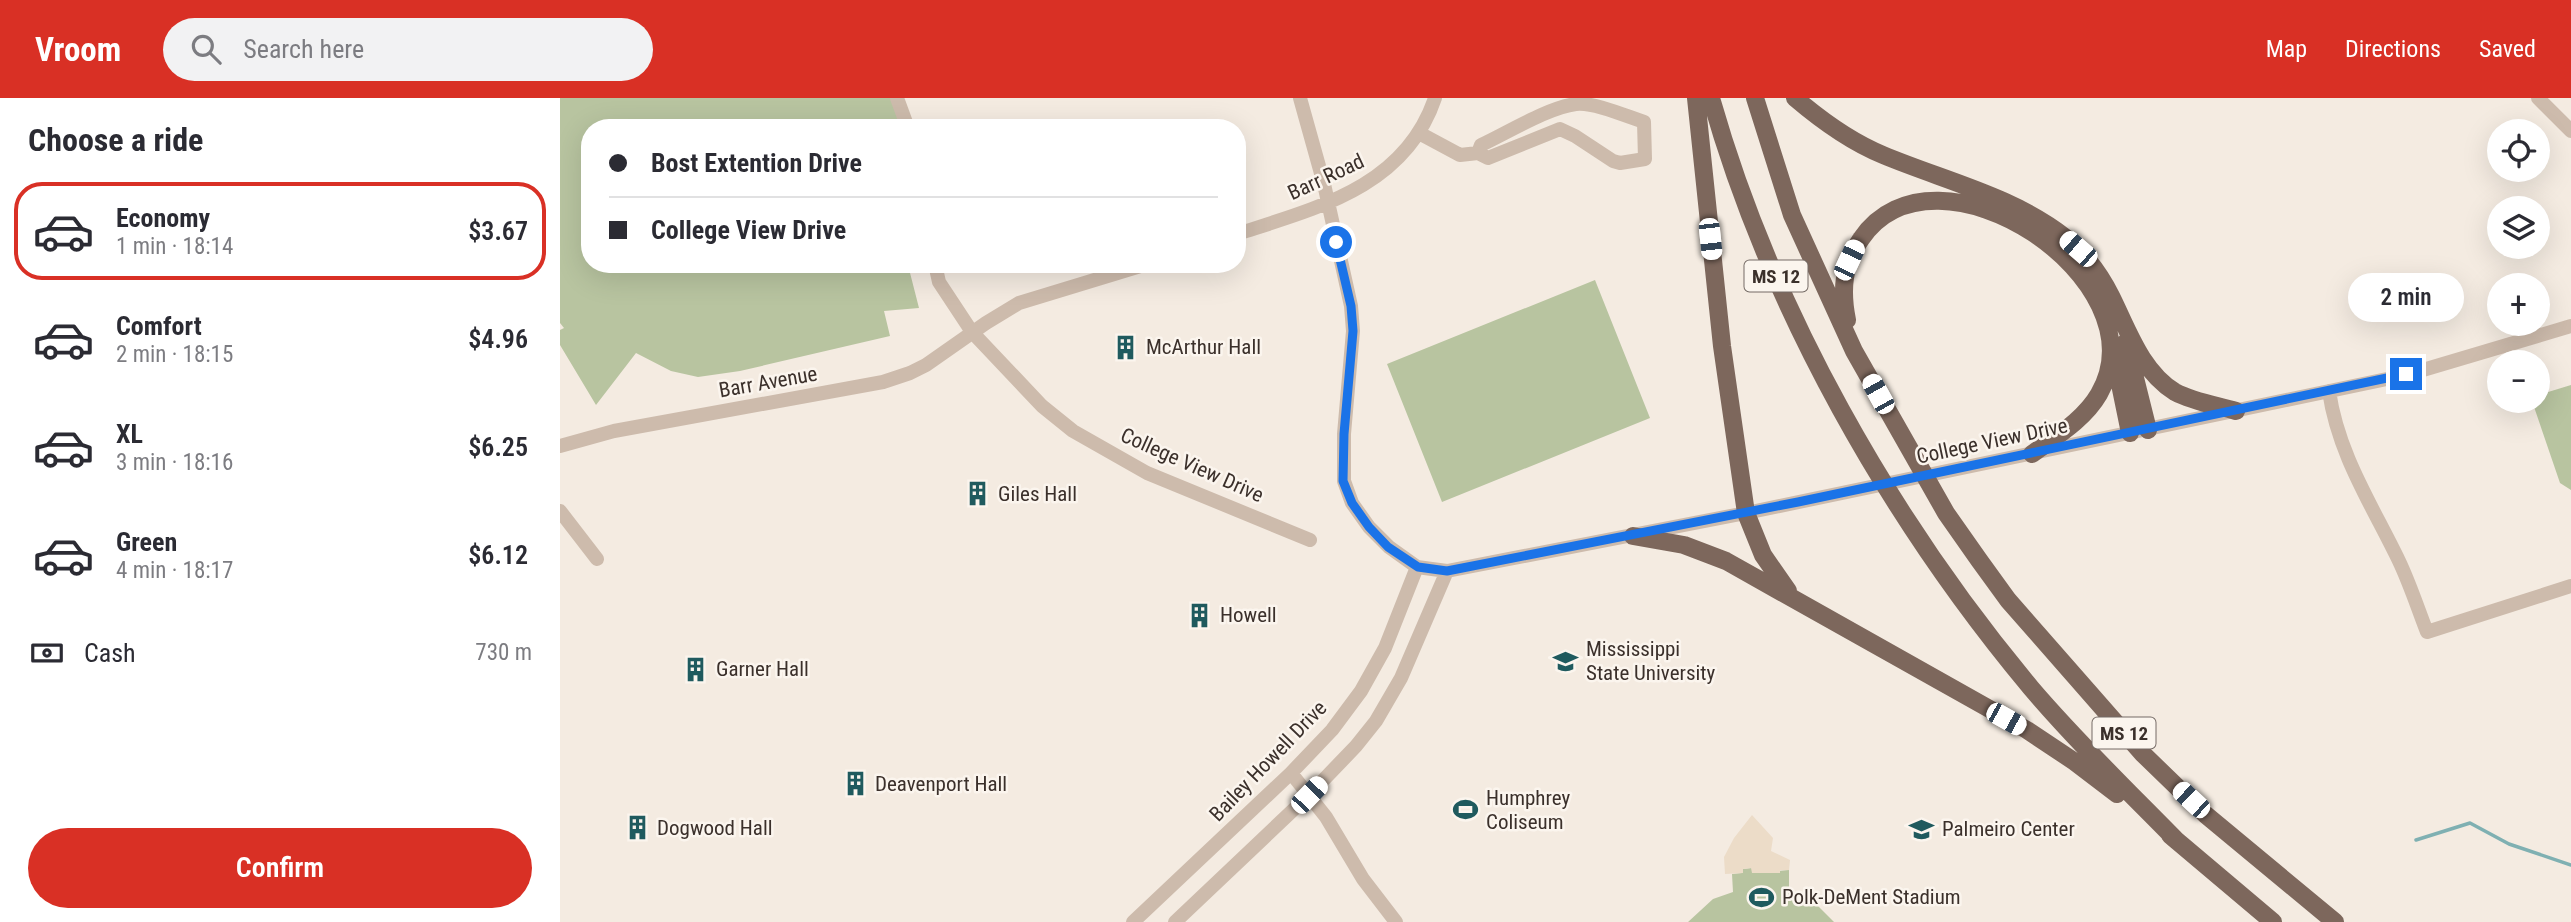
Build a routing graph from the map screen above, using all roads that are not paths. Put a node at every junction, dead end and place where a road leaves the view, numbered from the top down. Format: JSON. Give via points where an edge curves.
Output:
{"nodes":[{"id":1,"x":897,"y":98,"type":"edge"},
{"id":2,"x":1300,"y":98,"type":"edge"},
{"id":3,"x":1435,"y":98,"type":"edge"},
{"id":4,"x":1696,"y":98,"type":"edge"},
{"id":5,"x":1711,"y":98,"type":"edge"},
{"id":6,"x":1755,"y":98,"type":"edge"},
{"id":7,"x":1795,"y":98,"type":"edge"},
{"id":8,"x":2538,"y":98,"type":"edge"},
{"id":9,"x":1554,"y":111,"type":"junction"},
{"id":10,"x":905,"y":119,"type":"edge"},
{"id":11,"x":1560,"y":129,"type":"junction"},
{"id":12,"x":2571,"y":131,"type":"edge"},
{"id":13,"x":1419,"y":133,"type":"junction"},
{"id":14,"x":1478,"y":153,"type":"junction"},
{"id":15,"x":1328,"y":204,"type":"junction"},
{"id":16,"x":1246,"y":231,"type":"edge"},
{"id":17,"x":937,"y":273,"type":"edge"},
{"id":18,"x":1116,"y":273,"type":"edge"},
{"id":19,"x":2119,"y":316,"type":"junction"},
{"id":20,"x":2571,"y":326,"type":"edge"},
{"id":21,"x":972,"y":332,"type":"junction"},
{"id":22,"x":2112,"y":345,"type":"junction"},
{"id":23,"x":1854,"y":351,"type":"junction"},
{"id":24,"x":2329,"y":391,"type":"junction"},
{"id":25,"x":2236,"y":411,"type":"junction"},
{"id":26,"x":2139,"y":432,"type":"junction"},
{"id":27,"x":560,"y":446,"type":"edge"},
{"id":28,"x":2032,"y":454,"type":"junction"},
{"id":29,"x":560,"y":511,"type":"edge"},
{"id":30,"x":1746,"y":513,"type":"junction"},
{"id":31,"x":1633,"y":536,"type":"junction"},
{"id":32,"x":1310,"y":540,"type":"dead end"},
{"id":33,"x":597,"y":559,"type":"dead end"},
{"id":34,"x":1418,"y":567,"type":"junction"},
{"id":35,"x":1447,"y":571,"type":"junction"},
{"id":36,"x":2571,"y":586,"type":"edge"},
{"id":37,"x":1796,"y":599,"type":"junction"},
{"id":38,"x":1291,"y":773,"type":"junction"},
{"id":39,"x":1309,"y":795,"type":"junction"},
{"id":40,"x":2177,"y":841,"type":"junction"},
{"id":41,"x":1133,"y":922,"type":"edge"},
{"id":42,"x":1175,"y":922,"type":"edge"},
{"id":43,"x":1396,"y":922,"type":"edge"},
{"id":44,"x":2273,"y":922,"type":"edge"},
{"id":45,"x":2335,"y":922,"type":"edge"}],
"edges":[{"from":1,"to":10,"type":"street"},
{"from":2,"to":15,"type":"street"},
{"from":3,"to":13,"type":"street","name":"Barr Road"},
{"from":4,"to":30,"type":"main road","via":[[1722,346]]},
{"from":5,"to":40,"type":"main road","number":"MS 12","via":[[1743,194],[1812,357],[1902,510],[1952,586],[2033,690]]},
{"from":6,"to":23,"type":"main road","number":"MS 12","via":[[1793,215]]},
{"from":7,"to":19,"type":"main road","via":[[1881,155],[2005,202],[2045,223],[2091,264]]},
{"from":8,"to":12,"type":"street"},
{"from":9,"to":11,"type":"street"},
{"from":9,"to":11,"type":"street","via":[[1584,104],[1644,122],[1645,159],[1613,161]]},
{"from":9,"to":14,"type":"street","via":[[1482,145]]},
{"from":11,"to":14,"type":"street","via":[[1488,158]]},
{"from":13,"to":14,"type":"street","via":[[1460,155]]},
{"from":13,"to":15,"type":"street","name":"Barr Road","via":[[1379,176]]},
{"from":15,"to":16,"type":"street","name":"Barr Road"},
{"from":15,"to":34,"type":"street","via":[[1353,331],[1343,481],[1369,527]]},
{"from":17,"to":21,"type":"street","name":"College View Drive"},
{"from":18,"to":21,"type":"street","via":[[1036,296]]},
{"from":19,"to":25,"type":"main road","via":[[2149,368],[2168,387],[2193,400]]},
{"from":19,"to":26,"type":"main road"},
{"from":20,"to":24,"type":"street","name":"College View Drive","via":[[2406,374]]},
{"from":21,"to":27,"type":"street","name":"Barr Avenue","via":[[926,365],[883,382],[614,431]]},
{"from":21,"to":32,"type":"street","name":"College View Drive","via":[[1042,406],[1073,431],[1147,472]]},
{"from":22,"to":23,"type":"main road","via":[[2097,301],[2055,249],[2014,221],[1939,200],[1890,213],[1856,245],[1843,289]]},
{"from":22,"to":26,"type":"main road"},
{"from":22,"to":28,"type":"main road","via":[[2098,395],[2069,427]]},
{"from":23,"to":45,"type":"main road","number":"MS 12","via":[[1946,513],[2008,600],[2143,754],[2206,815]]},
{"from":24,"to":25,"type":"street","name":"College View Drive"},
{"from":24,"to":36,"type":"street","via":[[2350,467],[2399,562],[2427,632]]},
{"from":25,"to":26,"type":"street","name":"College View Drive"},
{"from":26,"to":28,"type":"street","name":"College View Drive"},
{"from":28,"to":30,"type":"street","name":"College View Drive"},
{"from":29,"to":33,"type":"street"},
{"from":30,"to":31,"type":"street","name":"College View Drive"},
{"from":30,"to":37,"type":"main road","via":[[1763,555]]},
{"from":31,"to":35,"type":"street","name":"College View Drive"},
{"from":31,"to":37,"type":"main road","via":[[1684,545],[1726,561]]},
{"from":34,"to":35,"type":"street","name":"College View Drive"},
{"from":34,"to":38,"type":"street","name":"Bailey Howell Drive","via":[[1385,648],[1361,691]]},
{"from":35,"to":39,"type":"street","via":[[1392,697],[1356,746]]},
{"from":37,"to":40,"type":"main road","via":[[2027,730]]},
{"from":38,"to":39,"type":"street"},
{"from":38,"to":41,"type":"street","name":"Bailey Howell Drive"},
{"from":39,"to":42,"type":"street"},
{"from":39,"to":43,"type":"street"},
{"from":40,"to":44,"type":"main road","number":"MS 12"}]}
